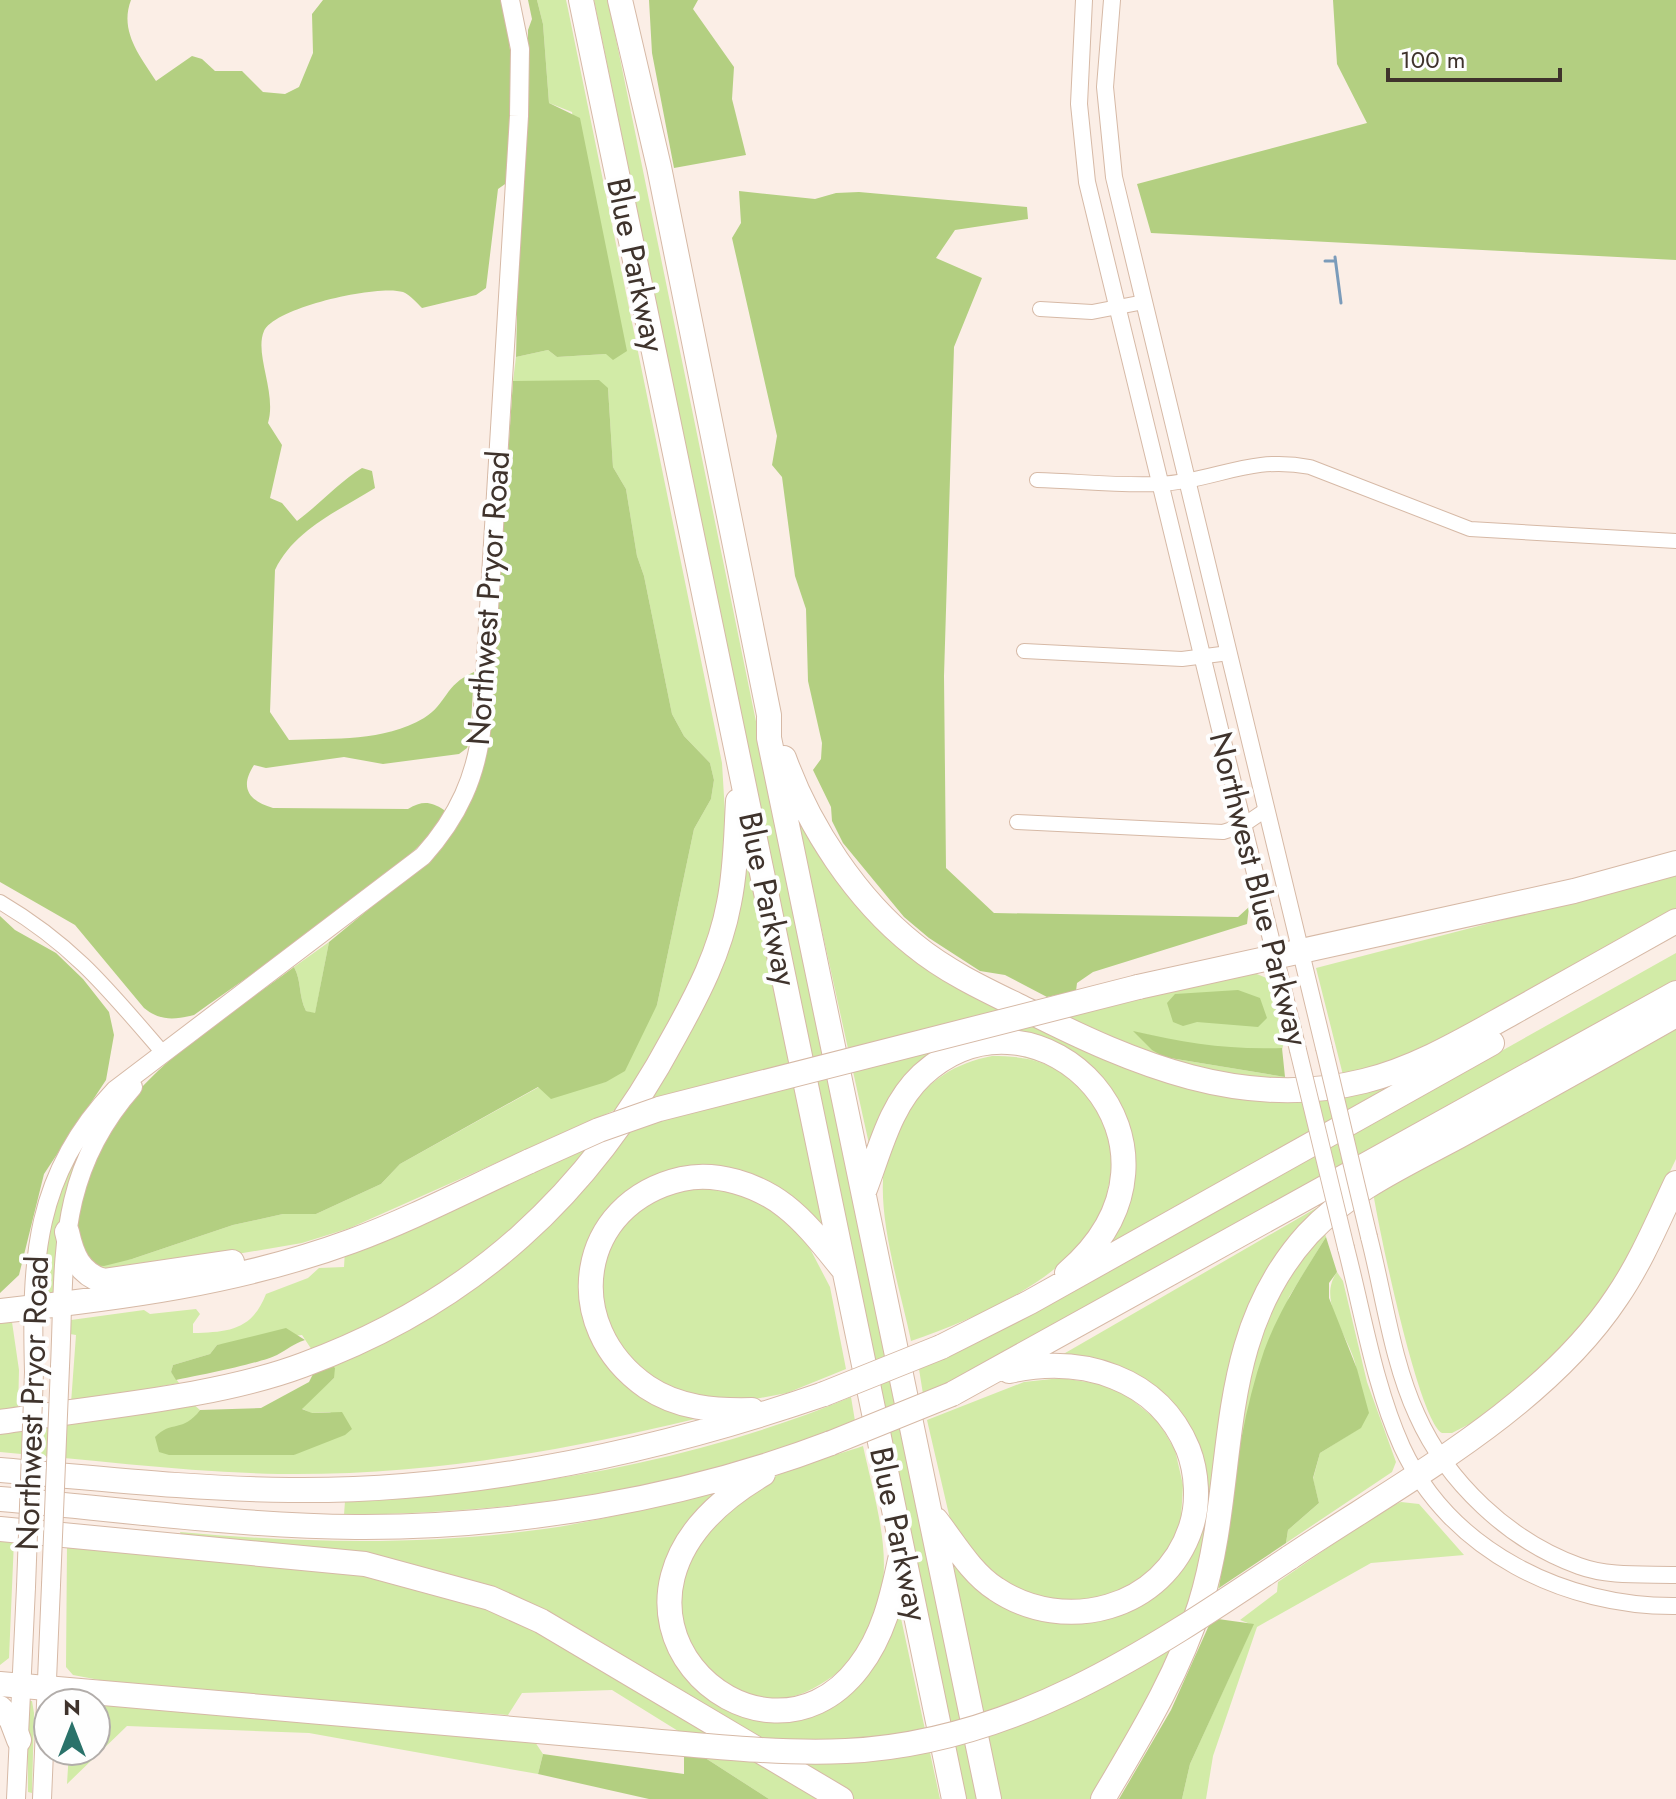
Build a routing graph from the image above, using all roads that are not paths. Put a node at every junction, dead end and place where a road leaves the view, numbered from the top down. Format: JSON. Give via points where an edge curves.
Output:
{"nodes":[{"id":1,"x":510,"y":0,"type":"edge"},
{"id":2,"x":578,"y":0,"type":"edge"},
{"id":3,"x":620,"y":0,"type":"edge"},
{"id":4,"x":637,"y":0,"type":"edge"},
{"id":5,"x":1084,"y":0,"type":"edge"},
{"id":6,"x":1112,"y":0,"type":"edge"},
{"id":7,"x":637,"y":85,"type":"junction"},
{"id":8,"x":1144,"y":302,"type":"junction"},
{"id":9,"x":1118,"y":308,"type":"junction"},
{"id":10,"x":1040,"y":309,"type":"dead end"},
{"id":11,"x":1187,"y":479,"type":"junction"},
{"id":12,"x":1037,"y":480,"type":"dead end"},
{"id":13,"x":1160,"y":484,"type":"junction"},
{"id":14,"x":1676,"y":541,"type":"edge"},
{"id":15,"x":1024,"y":651,"type":"dead end"},
{"id":16,"x":1229,"y":653,"type":"junction"},
{"id":17,"x":1201,"y":656,"type":"junction"},
{"id":18,"x":769,"y":715,"type":"junction"},
{"id":19,"x":739,"y":762,"type":"junction"},
{"id":20,"x":1267,"y":809,"type":"junction"},
{"id":21,"x":1017,"y":822,"type":"dead end"},
{"id":22,"x":1242,"y":826,"type":"junction"},
{"id":23,"x":1676,"y":863,"type":"edge"},
{"id":24,"x":0,"y":902,"type":"edge"},
{"id":25,"x":1676,"y":921,"type":"edge"},
{"id":26,"x":1676,"y":940,"type":"edge"},
{"id":27,"x":1301,"y":950,"type":"junction"},
{"id":28,"x":1274,"y":956,"type":"junction"},
{"id":29,"x":1676,"y":993,"type":"edge"},
{"id":30,"x":1676,"y":1015,"type":"edge"},
{"id":31,"x":163,"y":1053,"type":"junction"},
{"id":32,"x":1676,"y":1183,"type":"edge"},
{"id":33,"x":865,"y":1189,"type":"junction"},
{"id":34,"x":67,"y":1232,"type":"junction"},
{"id":35,"x":325,"y":1250,"type":"junction"},
{"id":36,"x":847,"y":1274,"type":"junction"},
{"id":37,"x":1030,"y":1302,"type":"junction"},
{"id":38,"x":63,"y":1305,"type":"junction"},
{"id":39,"x":32,"y":1308,"type":"junction"},
{"id":40,"x":0,"y":1311,"type":"edge"},
{"id":41,"x":990,"y":1375,"type":"junction"},
{"id":42,"x":784,"y":1408,"type":"junction"},
{"id":43,"x":0,"y":1422,"type":"edge"},
{"id":44,"x":797,"y":1455,"type":"junction"},
{"id":45,"x":1440,"y":1459,"type":"junction"},
{"id":46,"x":0,"y":1470,"type":"edge"},
{"id":47,"x":1416,"y":1473,"type":"junction"},
{"id":48,"x":0,"y":1499,"type":"edge"},
{"id":49,"x":932,"y":1515,"type":"junction"},
{"id":50,"x":0,"y":1529,"type":"edge"},
{"id":51,"x":902,"y":1550,"type":"junction"},
{"id":52,"x":1676,"y":1575,"type":"edge"},
{"id":53,"x":1676,"y":1606,"type":"edge"},
{"id":54,"x":10,"y":1685,"type":"edge"},
{"id":55,"x":35,"y":1687,"type":"edge"},
{"id":56,"x":48,"y":1687,"type":"edge"},
{"id":57,"x":112,"y":1694,"type":"edge"},
{"id":58,"x":0,"y":1708,"type":"edge"},
{"id":59,"x":19,"y":1740,"type":"junction"},
{"id":60,"x":44,"y":1767,"type":"edge"},
{"id":61,"x":16,"y":1799,"type":"edge"},
{"id":62,"x":42,"y":1799,"type":"edge"},
{"id":63,"x":841,"y":1799,"type":"edge"},
{"id":64,"x":954,"y":1799,"type":"edge"},
{"id":65,"x":989,"y":1799,"type":"edge"},
{"id":66,"x":1103,"y":1799,"type":"edge"}],
"edges":[{"from":1,"to":31,"type":"main road","name":"Northwest Pryor Road","via":[[520,49],[519,116],[482,724],[474,773],[454,818],[423,856]]},
{"from":2,"to":19,"type":"highway","name":"Blue Parkway"},
{"from":3,"to":7,"type":"highway","name":"Blue Parkway"},
{"from":4,"to":7,"type":"highway"},
{"from":5,"to":9,"type":"street","name":"Northwest Blue Parkway","via":[[1079,61],[1082,146]]},
{"from":6,"to":8,"type":"street","name":"Northwest Blue Parkway","via":[[1105,74],[1109,146]]},
{"from":7,"to":18,"type":"highway","name":"Blue Parkway","via":[[659,167]]},
{"from":8,"to":9,"type":"street"},
{"from":8,"to":11,"type":"street","name":"Northwest Blue Parkway"},
{"from":9,"to":10,"type":"street"},
{"from":9,"to":13,"type":"street","name":"Northwest Blue Parkway"},
{"from":11,"to":13,"type":"street"},
{"from":11,"to":14,"type":"street","via":[[1254,463],[1289,462],[1470,529]]},
{"from":11,"to":16,"type":"street","name":"Northwest Blue Parkway"},
{"from":12,"to":13,"type":"street"},
{"from":13,"to":17,"type":"street","name":"Northwest Blue Parkway"},
{"from":15,"to":17,"type":"street"},
{"from":16,"to":17,"type":"street"},
{"from":16,"to":20,"type":"street","name":"Northwest Blue Parkway"},
{"from":17,"to":22,"type":"street","name":"Northwest Blue Parkway"},
{"from":18,"to":25,"type":"highway","via":[[791,778],[828,846],[878,910],[914,945],[981,988],[1056,1025],[1129,1059],[1209,1083],[1289,1091],[1390,1074],[1461,1042]]},
{"from":18,"to":33,"type":"highway","name":"Blue Parkway","via":[[769,738]]},
{"from":19,"to":36,"type":"highway","name":"Blue Parkway"},
{"from":19,"to":43,"type":"highway","via":[[729,903],[716,953],[640,1098],[573,1187],[539,1222],[494,1262],[405,1320],[301,1366],[230,1385]]},
{"from":20,"to":22,"type":"street"},
{"from":20,"to":27,"type":"street","name":"Northwest Blue Parkway"},
{"from":21,"to":22,"type":"street","via":[[1200,832]]},
{"from":22,"to":28,"type":"street","name":"Northwest Blue Parkway"},
{"from":23,"to":27,"type":"highway","via":[[1574,891]]},
{"from":24,"to":31,"type":"street","via":[[87,965]]},
{"from":26,"to":37,"type":"highway"},
{"from":27,"to":28,"type":"highway"},
{"from":27,"to":45,"type":"street","name":"Northwest Blue Parkway","bridge":true,"via":[[1404,1379]]},
{"from":28,"to":35,"type":"highway","bridge":true,"via":[[659,1109]]},
{"from":28,"to":47,"type":"street","name":"Northwest Blue Parkway","bridge":true,"via":[[1380,1383]]},
{"from":29,"to":41,"type":"highway"},
{"from":30,"to":66,"type":"highway","via":[[1371,1184],[1310,1233],[1289,1258],[1251,1324],[1238,1369],[1212,1555],[1200,1604],[1177,1669]]},
{"from":31,"to":34,"type":"main road","name":"Northwest Pryor Road","via":[[104,1122],[90,1148]]},
{"from":31,"to":39,"type":"main road","name":"Northwest Pryor Road","via":[[115,1090],[65,1156],[41,1223]]},
{"from":32,"to":45,"type":"highway","via":[[1617,1298],[1570,1353],[1525,1397]]},
{"from":33,"to":37,"type":"highway","via":[[893,1116],[922,1076],[941,1062],[976,1048],[1014,1044],[1068,1062],[1087,1076],[1113,1111],[1124,1160],[1120,1189],[1097,1241]]},
{"from":33,"to":49,"type":"highway","name":"Blue Parkway"},
{"from":34,"to":35,"type":"highway","via":[[77,1263],[93,1278],[114,1282]]},
{"from":34,"to":38,"type":"main road","name":"Northwest Pryor Road"},
{"from":35,"to":38,"type":"highway","via":[[191,1287]]},
{"from":36,"to":42,"type":"highway","via":[[784,1205],[717,1176],[662,1184],[634,1198],[612,1219],[598,1247],[590,1274],[596,1324],[627,1369],[647,1387],[679,1403],[720,1410]]},
{"from":36,"to":51,"type":"highway","name":"Blue Parkway"},
{"from":37,"to":42,"type":"highway","bridge":true,"via":[[941,1347]]},
{"from":38,"to":39,"type":"highway"},
{"from":38,"to":56,"type":"main road","name":"Northwest Pryor Road","bridge":true},
{"from":39,"to":40,"type":"highway"},
{"from":39,"to":54,"type":"main road","name":"Northwest Pryor Road","bridge":true,"via":[[26,1587]]},
{"from":41,"to":44,"type":"highway","bridge":true},
{"from":41,"to":49,"type":"highway","via":[[1045,1365],[1078,1367],[1139,1387],[1180,1431],[1193,1462],[1196,1496],[1191,1527],[1158,1580],[1129,1599],[1099,1611],[1058,1613],[1028,1606],[994,1588]]},
{"from":42,"to":46,"type":"highway","via":[[591,1460],[421,1484],[242,1489]]},
{"from":44,"to":48,"type":"highway","via":[[601,1503],[407,1526],[309,1525]]},
{"from":44,"to":51,"type":"highway","via":[[721,1502],[700,1523],[682,1554],[672,1585],[674,1641],[702,1681],[723,1696],[774,1709],[804,1706],[833,1692],[858,1669],[875,1641],[889,1609]]},
{"from":45,"to":47,"type":"highway"},
{"from":45,"to":52,"type":"street","name":"Northwest Blue Parkway","via":[[1505,1524],[1579,1566],[1613,1574]]},
{"from":47,"to":53,"type":"street","name":"Northwest Blue Parkway","via":[[1476,1539],[1525,1574],[1616,1601]]},
{"from":47,"to":57,"type":"highway","bridge":true,"via":[[1158,1646],[1024,1713],[958,1733],[849,1751],[791,1752]]},
{"from":49,"to":65,"type":"highway","name":"Blue Parkway"},
{"from":50,"to":63,"type":"highway","via":[[365,1564],[490,1598],[541,1621]]},
{"from":51,"to":64,"type":"highway","name":"Blue Parkway"},
{"from":54,"to":55,"type":"highway"},
{"from":54,"to":59,"type":"main road","name":"Northwest Pryor Road"},
{"from":58,"to":59,"type":"highway"},
{"from":59,"to":61,"type":"main road","name":"Northwest Pryor Road"},
{"from":60,"to":62,"type":"main road","name":"Northwest Pryor Road"}]}
